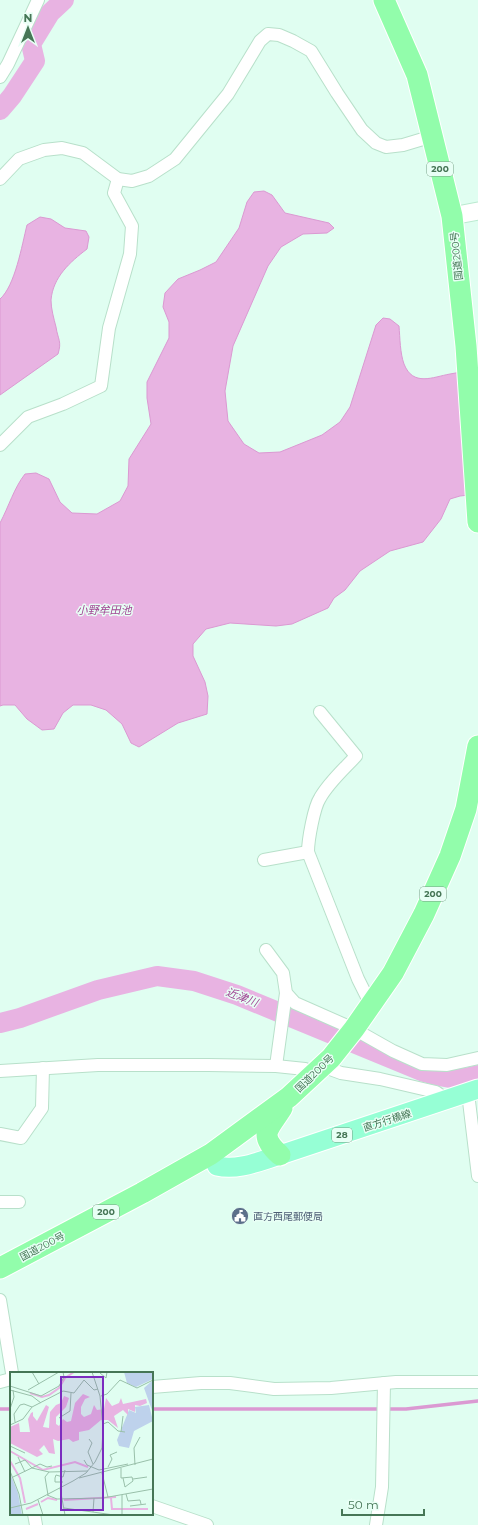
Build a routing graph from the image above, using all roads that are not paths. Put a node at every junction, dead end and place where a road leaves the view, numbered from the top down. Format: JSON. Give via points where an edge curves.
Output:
{"nodes":[{"id":1,"x":38,"y":0,"type":"edge"},
{"id":2,"x":384,"y":0,"type":"edge"},
{"id":3,"x":0,"y":76,"type":"edge"},
{"id":4,"x":433,"y":136,"type":"junction"},
{"id":5,"x":0,"y":179,"type":"edge"},
{"id":6,"x":118,"y":179,"type":"junction"},
{"id":7,"x":478,"y":211,"type":"edge"},
{"id":8,"x":452,"y":216,"type":"junction"},
{"id":9,"x":0,"y":445,"type":"edge"},
{"id":10,"x":478,"y":522,"type":"edge"},
{"id":11,"x":320,"y":712,"type":"dead end"},
{"id":12,"x":478,"y":746,"type":"edge"},
{"id":13,"x":308,"y":852,"type":"junction"},
{"id":14,"x":264,"y":860,"type":"dead end"},
{"id":15,"x":266,"y":950,"type":"dead end"},
{"id":16,"x":286,"y":998,"type":"junction"},
{"id":17,"x":374,"y":1000,"type":"junction"},
{"id":18,"x":354,"y":1029,"type":"junction"},
{"id":19,"x":478,"y":1058,"type":"edge"},
{"id":20,"x":276,"y":1066,"type":"junction"},
{"id":21,"x":322,"y":1066,"type":"junction"},
{"id":22,"x":43,"y":1068,"type":"junction"},
{"id":23,"x":0,"y":1071,"type":"edge"},
{"id":24,"x":473,"y":1091,"type":"edge"},
{"id":25,"x":289,"y":1097,"type":"junction"},
{"id":26,"x":447,"y":1100,"type":"junction"},
{"id":27,"x":0,"y":1134,"type":"edge"},
{"id":28,"x":476,"y":1146,"type":"edge"},
{"id":29,"x":211,"y":1154,"type":"junction"},
{"id":30,"x":280,"y":1155,"type":"junction"},
{"id":31,"x":478,"y":1176,"type":"edge"},
{"id":32,"x":0,"y":1202,"type":"edge"},
{"id":33,"x":19,"y":1202,"type":"dead end"},
{"id":34,"x":0,"y":1268,"type":"edge"},
{"id":35,"x":0,"y":1300,"type":"edge"},
{"id":36,"x":12,"y":1372,"type":"edge"},
{"id":37,"x":10,"y":1379,"type":"edge"},
{"id":38,"x":0,"y":1382,"type":"edge"},
{"id":39,"x":478,"y":1382,"type":"edge"},
{"id":40,"x":384,"y":1383,"type":"junction"},
{"id":41,"x":153,"y":1387,"type":"edge"},
{"id":42,"x":153,"y":1506,"type":"edge"},
{"id":43,"x":34,"y":1515,"type":"edge"},
{"id":44,"x":36,"y":1525,"type":"edge"},
{"id":45,"x":207,"y":1525,"type":"edge"},
{"id":46,"x":376,"y":1525,"type":"edge"}],
"edges":[{"from":1,"to":3,"type":"street"},
{"from":2,"to":4,"type":"highway","name":"国道200号","number":"200","via":[[417,75]]},
{"from":4,"to":6,"type":"street","via":[[403,145],[386,147],[376,143],[362,130],[311,51],[280,35],[268,34],[260,41],[228,94],[174,159],[149,176],[132,181]]},
{"from":4,"to":8,"type":"highway","name":"国道200号","number":"200"},
{"from":5,"to":6,"type":"street","via":[[20,159],[44,150],[62,148],[83,153]]},
{"from":6,"to":9,"type":"street","via":[[114,193],[132,226],[130,254],[109,328],[101,386],[28,417]]},
{"from":7,"to":8,"type":"street"},
{"from":8,"to":10,"type":"highway","name":"国道200号","number":"200","via":[[466,346]]},
{"from":11,"to":13,"type":"street","via":[[356,756],[319,799],[308,841]]},
{"from":12,"to":17,"type":"highway","name":"国道200号","number":"200","via":[[466,809],[450,856],[424,914],[393,973]]},
{"from":13,"to":14,"type":"street"},
{"from":13,"to":17,"type":"street","via":[[358,979],[367,998]]},
{"from":15,"to":16,"type":"street","via":[[283,973]]},
{"from":16,"to":18,"type":"street"},
{"from":16,"to":20,"type":"street"},
{"from":17,"to":18,"type":"highway","name":"国道200号","number":"200"},
{"from":18,"to":19,"type":"street","via":[[422,1064],[447,1066]]},
{"from":18,"to":21,"type":"highway","name":"国道200号","number":"200"},
{"from":20,"to":21,"type":"street","via":[[305,1069]]},
{"from":20,"to":22,"type":"street"},
{"from":21,"to":25,"type":"highway","name":"国道200号","number":"200"},
{"from":21,"to":26,"type":"street","via":[[341,1074],[380,1079],[436,1092]]},
{"from":22,"to":23,"type":"street"},
{"from":22,"to":27,"type":"street","via":[[42,1108],[21,1138]]},
{"from":24,"to":26,"type":"main road","name":"直方行橋線","number":"28"},
{"from":24,"to":28,"type":"street"},
{"from":25,"to":29,"type":"highway","name":"国道200号","number":"200"},
{"from":25,"to":30,"type":"highway","via":[[268,1128],[270,1146]]},
{"from":26,"to":30,"type":"main road","name":"直方行橋線","number":"28"},
{"from":28,"to":31,"type":"street"},
{"from":29,"to":30,"type":"main road","name":"直方行橋線","number":"28","via":[[218,1166],[227,1168]]},
{"from":29,"to":34,"type":"highway","name":"国道200号","number":"200"},
{"from":32,"to":33,"type":"street"},
{"from":35,"to":36,"type":"street"},
{"from":37,"to":38,"type":"street"},
{"from":39,"to":40,"type":"street"},
{"from":40,"to":41,"type":"street","via":[[331,1388],[274,1389],[201,1382]]},
{"from":40,"to":46,"type":"street","via":[[382,1487]]},
{"from":42,"to":45,"type":"street"},
{"from":43,"to":44,"type":"street"}]}
